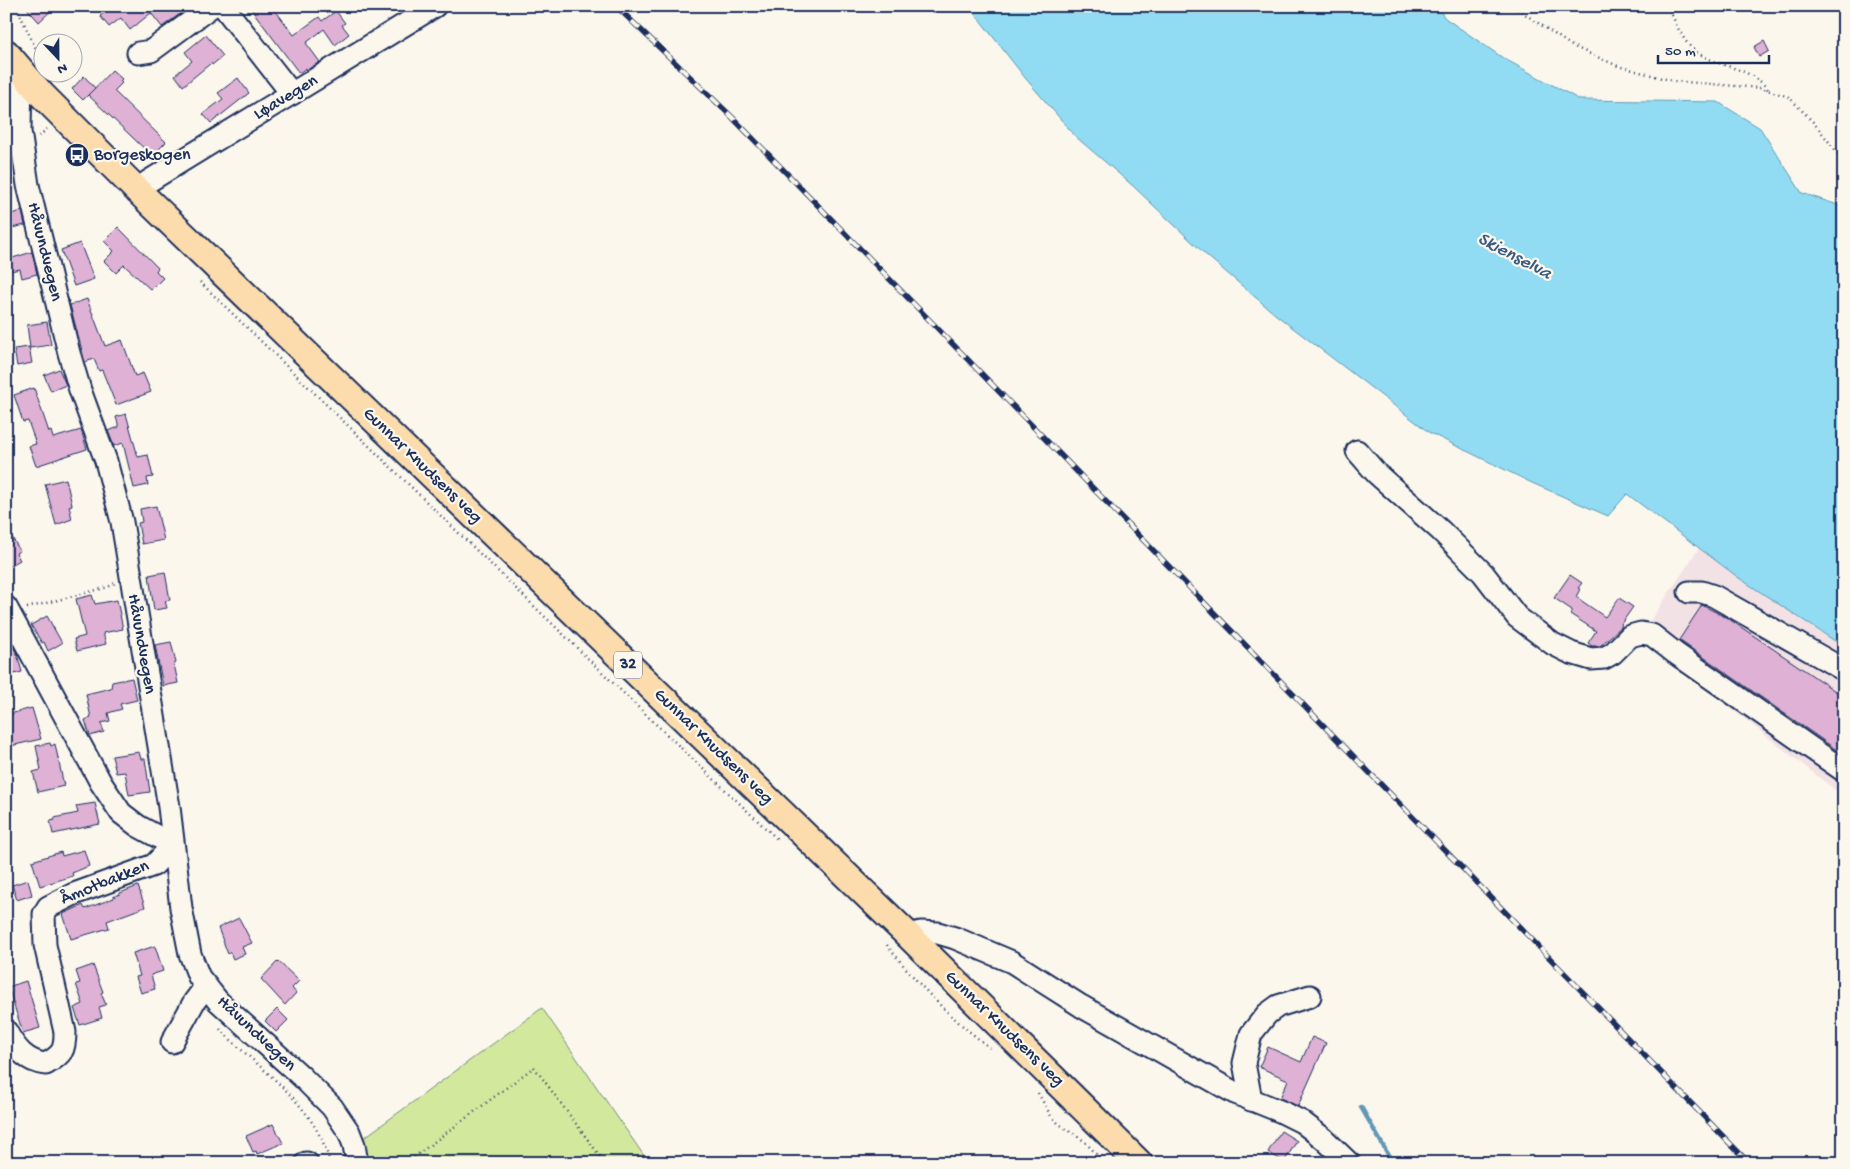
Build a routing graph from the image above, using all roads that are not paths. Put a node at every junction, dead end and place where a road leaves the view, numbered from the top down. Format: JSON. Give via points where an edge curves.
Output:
{"nodes":[{"id":1,"x":212,"y":6,"type":"edge"},
{"id":2,"x":223,"y":6,"type":"edge"},
{"id":3,"x":435,"y":6,"type":"edge"},
{"id":4,"x":138,"y":53,"type":"dead end"},
{"id":5,"x":23,"y":63,"type":"edge"},
{"id":6,"x":292,"y":94,"type":"junction"},
{"id":7,"x":14,"y":145,"type":"edge"},
{"id":8,"x":137,"y":190,"type":"junction"},
{"id":9,"x":1357,"y":451,"type":"dead end"},
{"id":10,"x":1688,"y":592,"type":"dead end"},
{"id":11,"x":8,"y":610,"type":"edge"},
{"id":12,"x":1844,"y":670,"type":"edge"},
{"id":13,"x":1844,"y":771,"type":"edge"},
{"id":14,"x":173,"y":845,"type":"junction"},
{"id":15,"x":897,"y":939,"type":"junction"},
{"id":16,"x":206,"y":986,"type":"junction"},
{"id":17,"x":1310,"y":996,"type":"dead end"},
{"id":18,"x":6,"y":1031,"type":"edge"},
{"id":19,"x":172,"y":1042,"type":"dead end"},
{"id":20,"x":1251,"y":1100,"type":"junction"},
{"id":21,"x":356,"y":1154,"type":"edge"},
{"id":22,"x":370,"y":1163,"type":"edge"},
{"id":23,"x":1139,"y":1163,"type":"edge"},
{"id":24,"x":1349,"y":1163,"type":"edge"}],
"edges":[{"from":1,"to":4,"type":"street","via":[[151,51]]},
{"from":2,"to":6,"type":"street"},
{"from":3,"to":6,"type":"street","name":"Løavegen"},
{"from":5,"to":7,"type":"street","name":"Håvundvegen","via":[[20,131]]},
{"from":5,"to":8,"type":"main road","number":"32"},
{"from":6,"to":8,"type":"street","name":"Løavegen"},
{"from":7,"to":14,"type":"street","name":"Håvundvegen","via":[[28,185],[69,353],[122,522]]},
{"from":8,"to":15,"type":"main road","name":"Gunnar Knudsens veg","number":"32"},
{"from":9,"to":13,"type":"street","via":[[1377,474],[1441,530],[1483,573],[1517,618],[1553,644],[1590,659],[1604,658],[1630,636],[1652,635]]},
{"from":10,"to":12,"type":"street","via":[[1714,596]]},
{"from":11,"to":14,"type":"street","name":"Åmotbakken","via":[[101,783],[121,813]]},
{"from":14,"to":16,"type":"street","name":"Håvundvegen","via":[[188,947],[194,967]]},
{"from":14,"to":18,"type":"street","name":"Åmotbakken","via":[[154,865],[74,894],[48,907],[44,914],[45,945],[65,1032],[65,1044],[58,1057],[46,1064],[36,1063],[17,1048]]},
{"from":15,"to":20,"type":"street","via":[[921,932],[938,933],[1012,962],[1122,1030]]},
{"from":15,"to":23,"type":"main road","name":"Gunnar Knudsens veg","number":"32"},
{"from":16,"to":19,"type":"street"},
{"from":16,"to":21,"type":"street","name":"Håvundvegen","via":[[234,1017],[319,1092],[342,1120]]},
{"from":17,"to":20,"type":"street","via":[[1278,1006],[1251,1034],[1244,1062]]},
{"from":20,"to":24,"type":"street","via":[[1302,1122]]},
{"from":21,"to":22,"type":"street","name":"Håvundvegen"}]}
